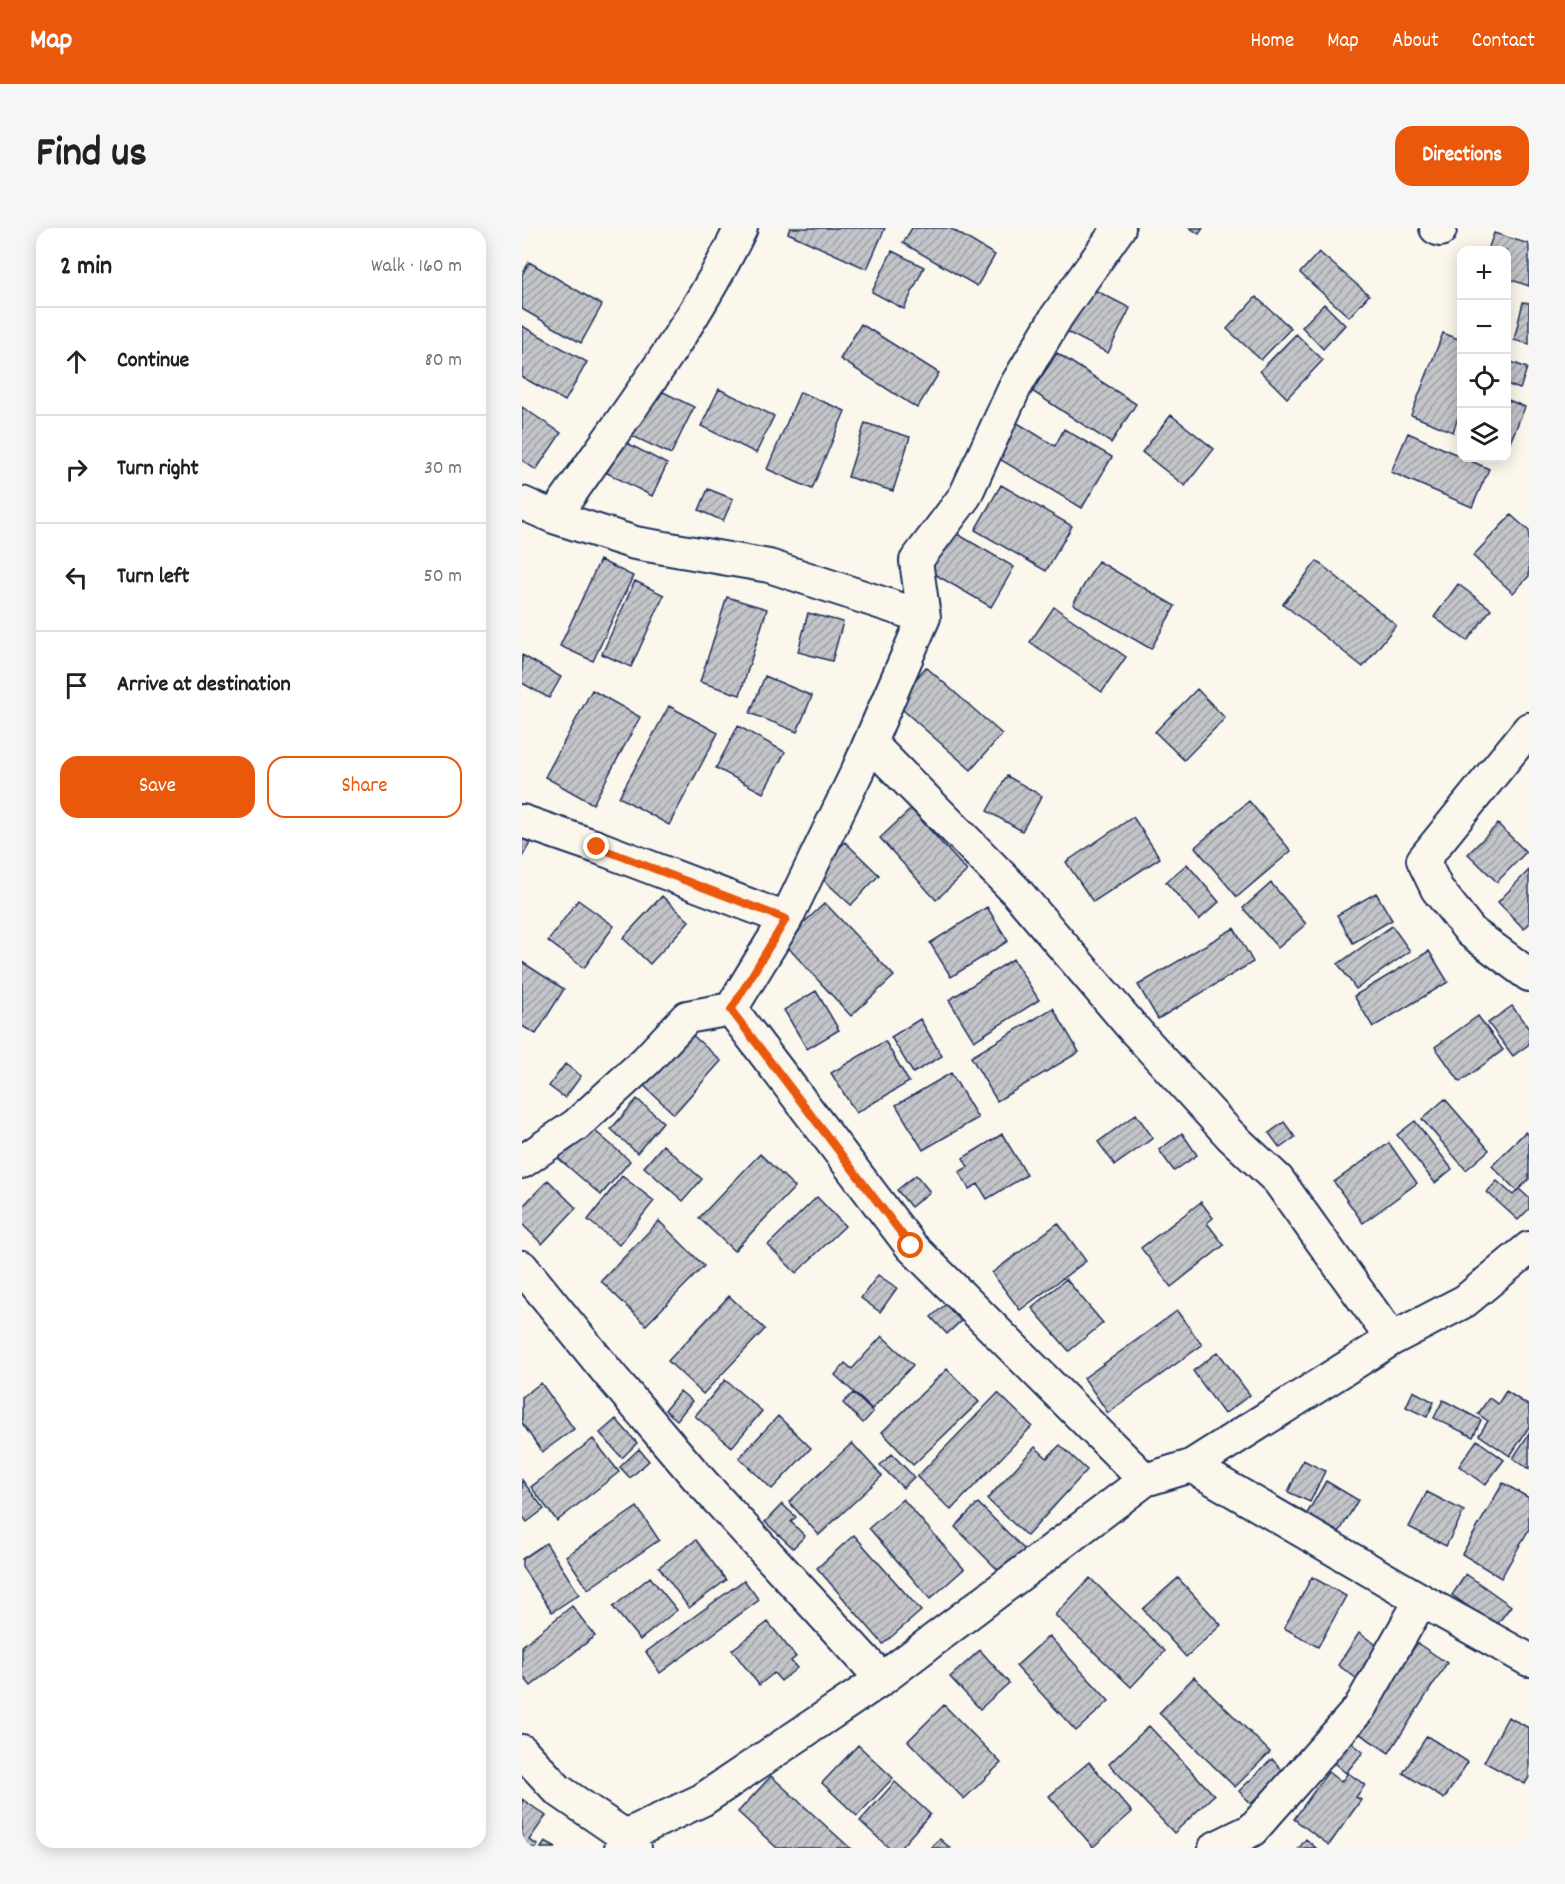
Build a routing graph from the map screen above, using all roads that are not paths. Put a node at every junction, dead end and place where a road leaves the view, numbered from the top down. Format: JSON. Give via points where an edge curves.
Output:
{"nodes":[{"id":1,"x":741,"y":228,"type":"edge"},
{"id":2,"x":1119,"y":228,"type":"edge"},
{"id":3,"x":522,"y":502,"type":"edge"},
{"id":4,"x":554,"y":516,"type":"junction"},
{"id":5,"x":924,"y":618,"type":"junction"},
{"id":6,"x":1529,"y":729,"type":"edge"},
{"id":7,"x":870,"y":743,"type":"junction"},
{"id":8,"x":522,"y":821,"type":"edge"},
{"id":9,"x":786,"y":919,"type":"junction"},
{"id":10,"x":1529,"y":975,"type":"edge"},
{"id":11,"x":731,"y":1010,"type":"junction"},
{"id":12,"x":522,"y":1162,"type":"edge"},
{"id":13,"x":1529,"y":1248,"type":"edge"},
{"id":14,"x":522,"y":1267,"type":"edge"},
{"id":15,"x":1392,"y":1339,"type":"junction"},
{"id":16,"x":1191,"y":1466,"type":"junction"},
{"id":17,"x":1145,"y":1480,"type":"junction"},
{"id":18,"x":1421,"y":1600,"type":"junction"},
{"id":19,"x":1529,"y":1660,"type":"edge"},
{"id":20,"x":882,"y":1679,"type":"junction"},
{"id":21,"x":522,"y":1751,"type":"edge"},
{"id":22,"x":627,"y":1844,"type":"edge"},
{"id":23,"x":1215,"y":1848,"type":"edge"}],
"edges":[{"from":1,"to":4,"type":"street","via":[[683,331]]},
{"from":2,"to":5,"type":"street","via":[[1057,316],[1015,387],[965,496],[916,561]]},
{"from":3,"to":4,"type":"street"},
{"from":4,"to":5,"type":"street","via":[[635,543],[769,566]]},
{"from":5,"to":7,"type":"street"},
{"from":6,"to":10,"type":"street","via":[[1423,860],[1437,889],[1471,932]]},
{"from":7,"to":9,"type":"street"},
{"from":7,"to":15,"type":"street","via":[[1015,890],[1230,1135],[1278,1179]]},
{"from":8,"to":9,"type":"street"},
{"from":9,"to":11,"type":"street"},
{"from":11,"to":12,"type":"street","via":[[687,1017],[576,1125]]},
{"from":11,"to":17,"type":"street","via":[[911,1246]]},
{"from":13,"to":15,"type":"street","via":[[1465,1301]]},
{"from":14,"to":20,"type":"street","via":[[696,1476]]},
{"from":15,"to":16,"type":"street"},
{"from":16,"to":17,"type":"street"},
{"from":16,"to":18,"type":"street"},
{"from":17,"to":20,"type":"street"},
{"from":18,"to":19,"type":"street"},
{"from":18,"to":23,"type":"street","via":[[1359,1709],[1252,1830]]},
{"from":20,"to":22,"type":"street","via":[[702,1800]]},
{"from":21,"to":22,"type":"street","via":[[558,1790]]}]}
